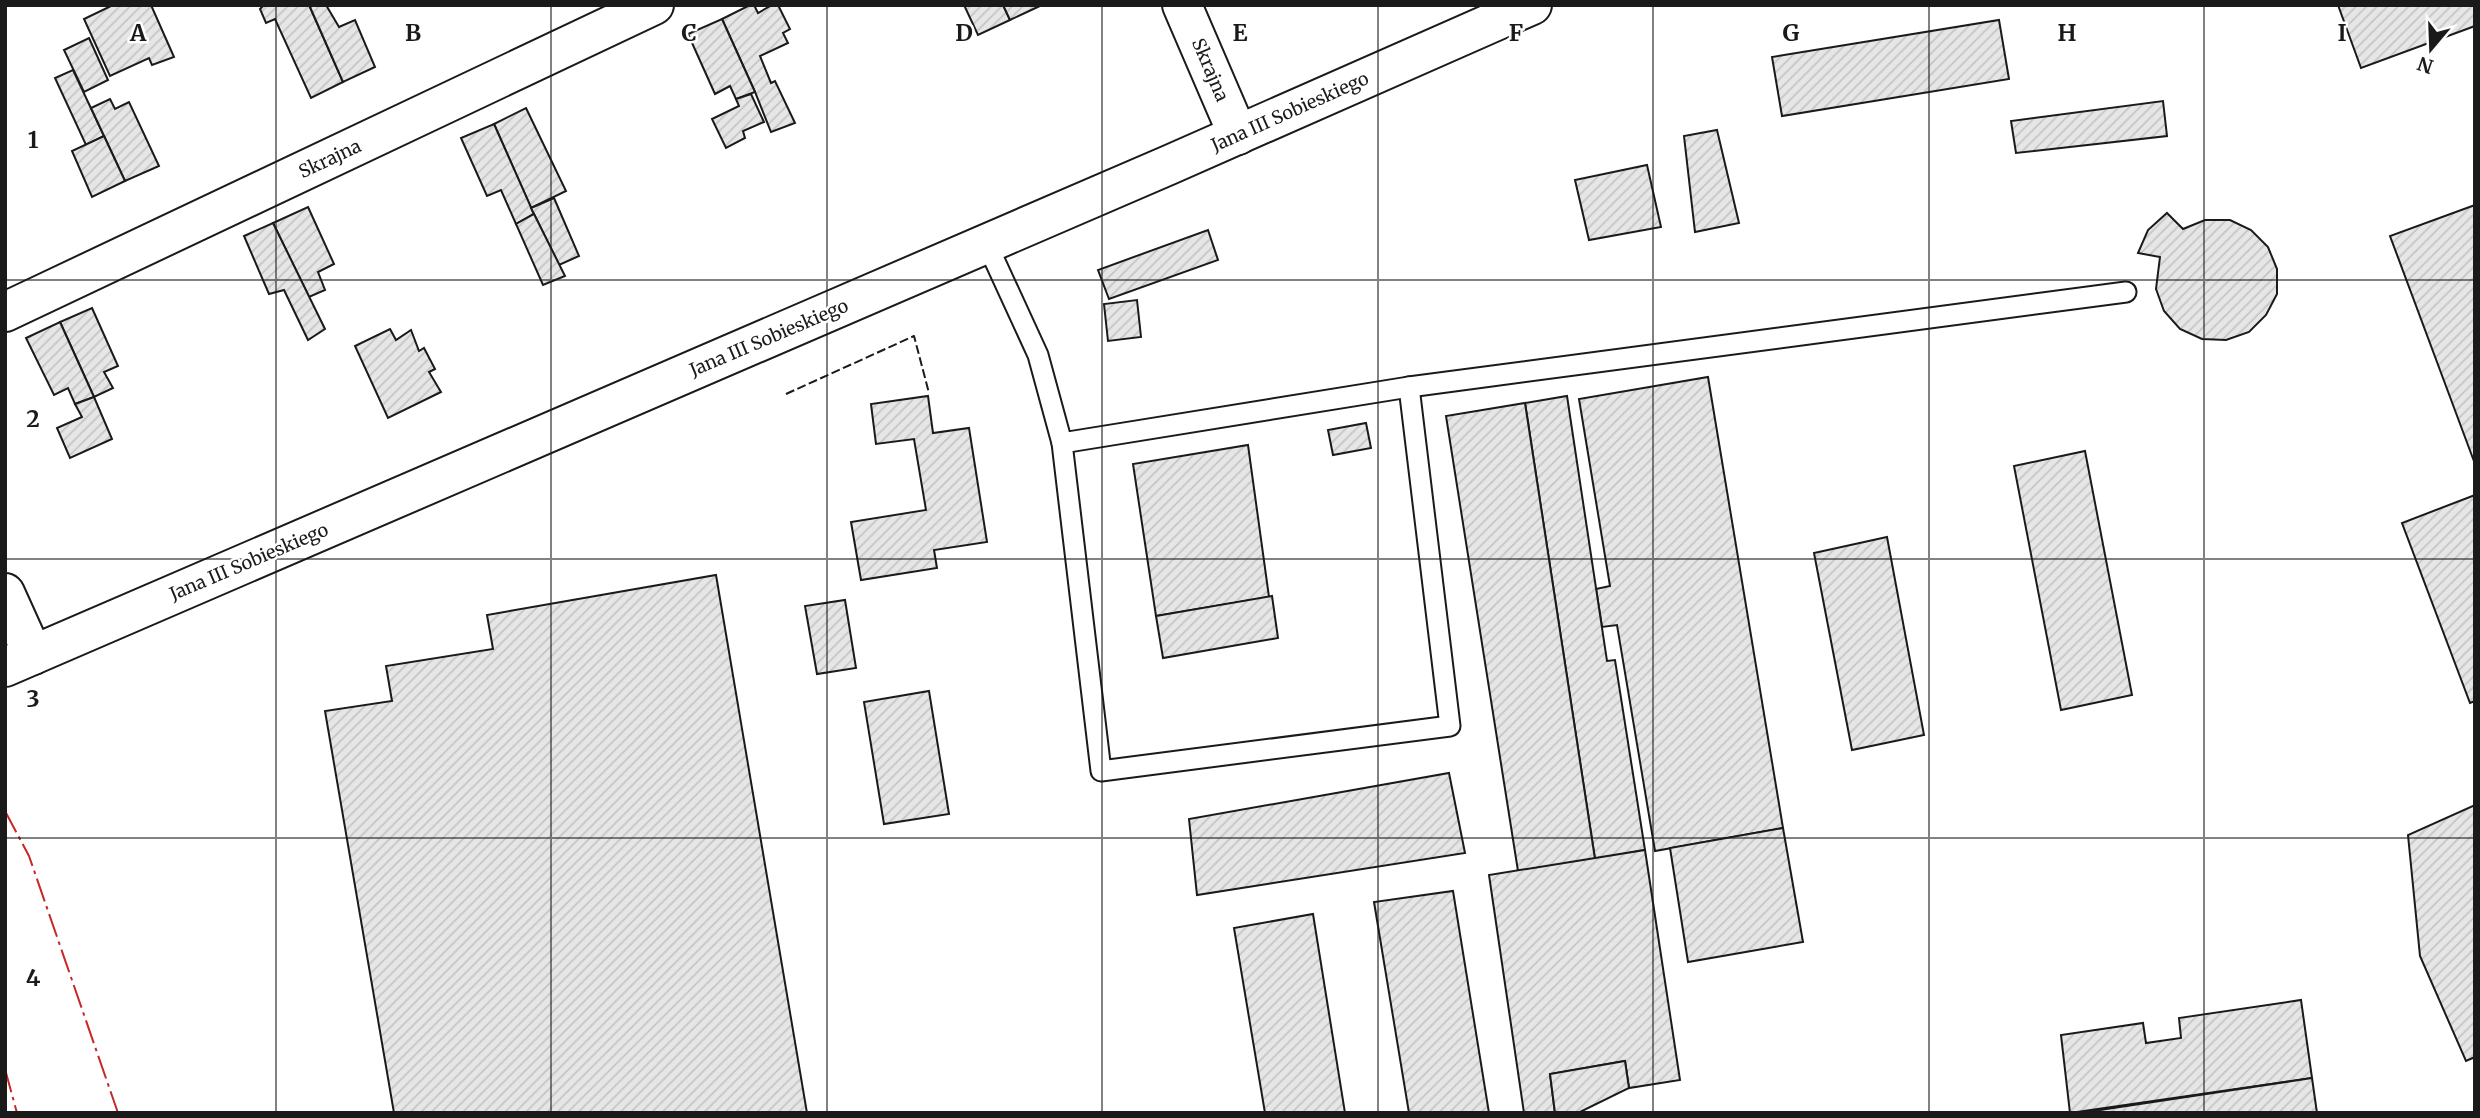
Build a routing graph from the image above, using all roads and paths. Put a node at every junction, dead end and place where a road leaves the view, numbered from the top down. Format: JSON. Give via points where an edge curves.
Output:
{"nodes":[{"id":1,"x":654,"y":5,"type":"edge"},
{"id":2,"x":1182,"y":5,"type":"edge"},
{"id":3,"x":1532,"y":5,"type":"edge"},
{"id":4,"x":1238,"y":135,"type":"junction"},
{"id":5,"x":987,"y":244,"type":"junction"},
{"id":6,"x":2126,"y":292,"type":"dead end"},
{"id":7,"x":5,"y":312,"type":"edge"},
{"id":8,"x":1409,"y":387,"type":"junction"},
{"id":9,"x":1062,"y":443,"type":"junction"},
{"id":10,"x":5,"y":593,"type":"edge"},
{"id":11,"x":19,"y":661,"type":"edge"}],
"edges":[{"from":1,"to":7,"type":"street","name":"Skrajna"},
{"from":2,"to":4,"type":"street","name":"Skrajna"},
{"from":3,"to":4,"type":"street","name":"Jana III Sobieskiego"},
{"from":4,"to":5,"type":"street","name":"Jana III Sobieskiego"},
{"from":5,"to":9,"type":"lane","via":[[1038,355]]},
{"from":5,"to":11,"type":"street","name":"Jana III Sobieskiego"},
{"from":6,"to":8,"type":"lane"},
{"from":8,"to":9,"type":"lane"},
{"from":8,"to":9,"type":"lane","via":[[1450,726],[1101,771]]},
{"from":10,"to":11,"type":"street"}]}
